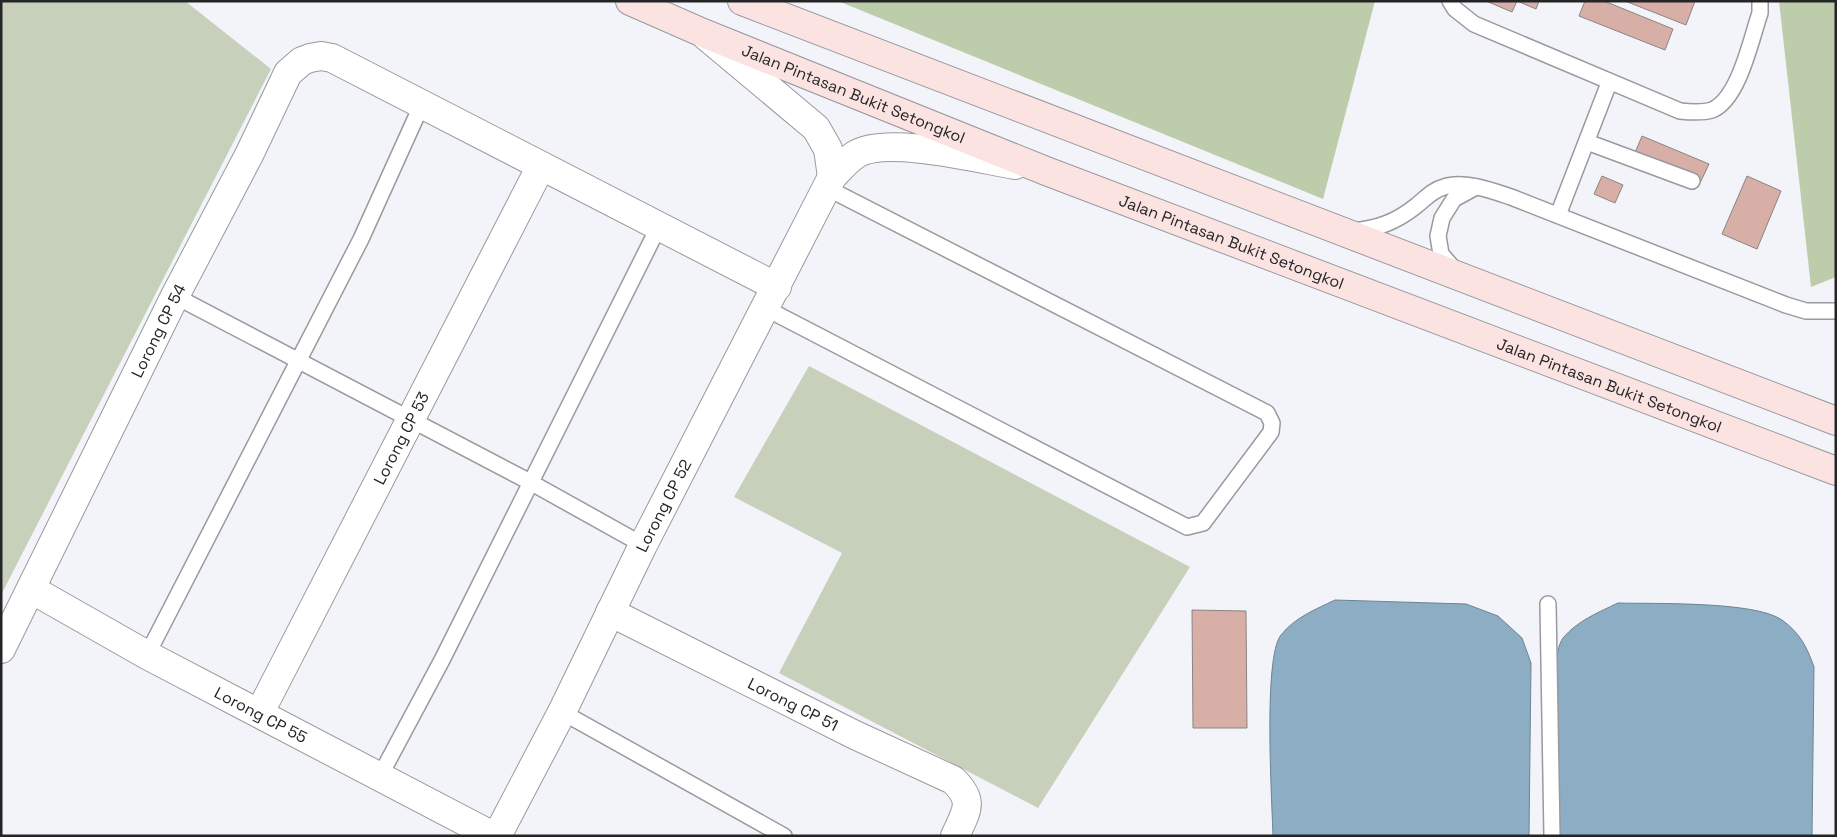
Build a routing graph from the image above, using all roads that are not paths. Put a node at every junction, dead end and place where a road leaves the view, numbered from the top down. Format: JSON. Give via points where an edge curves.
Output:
{"nodes":[{"id":1,"x":630,"y":1,"type":"edge"},
{"id":2,"x":742,"y":1,"type":"edge"},
{"id":3,"x":1450,"y":1,"type":"edge"},
{"id":4,"x":1760,"y":1,"type":"edge"},
{"id":5,"x":703,"y":33,"type":"junction"},
{"id":6,"x":1609,"y":83,"type":"junction"},
{"id":7,"x":422,"y":104,"type":"junction"},
{"id":8,"x":1587,"y":142,"type":"junction"},
{"id":9,"x":542,"y":166,"type":"junction"},
{"id":10,"x":1046,"y":171,"type":"junction"},
{"id":11,"x":1692,"y":181,"type":"dead end"},
{"id":12,"x":830,"y":183,"type":"junction"},
{"id":13,"x":1478,"y":186,"type":"junction"},
{"id":14,"x":1293,"y":213,"type":"junction"},
{"id":15,"x":1558,"y":215,"type":"junction"},
{"id":16,"x":659,"y":226,"type":"junction"},
{"id":17,"x":1462,"y":279,"type":"junction"},
{"id":18,"x":175,"y":296,"type":"junction"},
{"id":19,"x":771,"y":297,"type":"junction"},
{"id":20,"x":1836,"y":311,"type":"edge"},
{"id":21,"x":298,"y":361,"type":"junction"},
{"id":22,"x":412,"y":420,"type":"junction"},
{"id":23,"x":1836,"y":421,"type":"edge"},
{"id":24,"x":1836,"y":471,"type":"edge"},
{"id":25,"x":530,"y":482,"type":"junction"},
{"id":26,"x":643,"y":546,"type":"junction"},
{"id":27,"x":31,"y":589,"type":"junction"},
{"id":28,"x":1548,"y":604,"type":"dead end"},
{"id":29,"x":610,"y":612,"type":"junction"},
{"id":30,"x":1,"y":649,"type":"edge"},
{"id":31,"x":147,"y":654,"type":"junction"},
{"id":32,"x":260,"y":712,"type":"junction"},
{"id":33,"x":562,"y":712,"type":"junction"},
{"id":34,"x":380,"y":776,"type":"junction"},
{"id":35,"x":493,"y":836,"type":"edge"},
{"id":36,"x":497,"y":836,"type":"edge"},
{"id":37,"x":784,"y":836,"type":"edge"},
{"id":38,"x":955,"y":836,"type":"edge"},
{"id":39,"x":1552,"y":836,"type":"edge"}],
"edges":[{"from":1,"to":5,"type":"main road","name":"Jalan Pintasan Bukit Setongkol"},
{"from":2,"to":14,"type":"main road"},
{"from":3,"to":6,"type":"lane","via":[[1474,24]]},
{"from":4,"to":6,"type":"lane","via":[[1760,13],[1736,84],[1726,99],[1712,110],[1680,111]]},
{"from":5,"to":10,"type":"main road","name":"Jalan Pintasan Bukit Setongkol"},
{"from":5,"to":12,"type":"street","via":[[816,128],[828,150]]},
{"from":6,"to":8,"type":"lane"},
{"from":7,"to":9,"type":"street"},
{"from":7,"to":18,"type":"street","name":"Lorong CP 54","via":[[332,58],[321,56],[302,61],[288,73]]},
{"from":7,"to":21,"type":"lane","via":[[361,239]]},
{"from":8,"to":11,"type":"lane"},
{"from":8,"to":15,"type":"lane"},
{"from":9,"to":16,"type":"street"},
{"from":9,"to":22,"type":"street","name":"Lorong CP 53"},
{"from":10,"to":12,"type":"street","name":"Lorong CP 52","via":[[934,150],[877,149],[855,155]]},
{"from":10,"to":24,"type":"main road","name":"Jalan Pintasan Bukit Setongkol"},
{"from":12,"to":19,"type":"street","name":"Lorong CP 52"},
{"from":12,"to":19,"type":"lane","via":[[1267,413],[1272,423],[1271,432],[1202,523],[1187,527]]},
{"from":13,"to":14,"type":"lane","via":[[1445,186],[1397,221],[1379,228],[1353,231]]},
{"from":13,"to":15,"type":"lane"},
{"from":13,"to":17,"type":"lane","via":[[1454,199],[1442,218],[1438,236],[1441,254]]},
{"from":14,"to":17,"type":"main road"},
{"from":15,"to":20,"type":"lane","via":[[1786,305],[1806,311]]},
{"from":16,"to":19,"type":"street"},
{"from":16,"to":25,"type":"lane"},
{"from":17,"to":23,"type":"main road"},
{"from":18,"to":21,"type":"lane"},
{"from":18,"to":27,"type":"street","name":"Lorong CP 54"},
{"from":19,"to":26,"type":"street","name":"Lorong CP 52"},
{"from":21,"to":22,"type":"lane"},
{"from":21,"to":31,"type":"lane"},
{"from":22,"to":25,"type":"lane"},
{"from":22,"to":32,"type":"street","name":"Lorong CP 53"},
{"from":25,"to":26,"type":"lane"},
{"from":25,"to":34,"type":"lane","via":[[442,660]]},
{"from":26,"to":29,"type":"street","name":"Lorong CP 52"},
{"from":27,"to":30,"type":"street","name":"Lorong CP 54"},
{"from":27,"to":31,"type":"street","name":"Lorong CP 55"},
{"from":28,"to":39,"type":"lane"},
{"from":29,"to":33,"type":"street","name":"Lorong CP 52"},
{"from":29,"to":38,"type":"street","name":"Lorong CP 51","via":[[855,735],[953,780],[965,791],[968,802]]},
{"from":31,"to":32,"type":"street","name":"Lorong CP 55"},
{"from":32,"to":34,"type":"street","name":"Lorong CP 55"},
{"from":33,"to":36,"type":"street","name":"Lorong CP 52"},
{"from":33,"to":37,"type":"lane"},
{"from":34,"to":35,"type":"street","name":"Lorong CP 55"}]}
